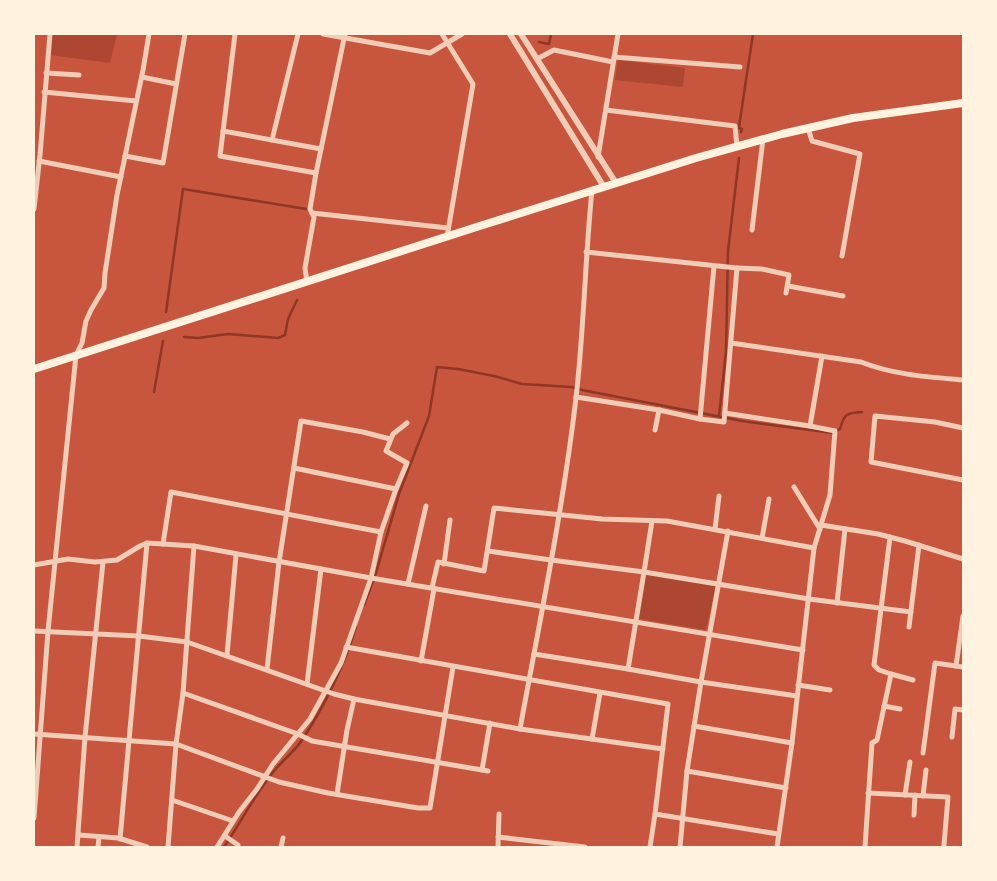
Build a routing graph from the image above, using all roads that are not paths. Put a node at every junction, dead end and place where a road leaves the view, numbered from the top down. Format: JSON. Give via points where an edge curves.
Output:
{"nodes":[{"id":1,"x":50,"y":34,"type":"edge"},
{"id":2,"x":149,"y":34,"type":"edge"},
{"id":3,"x":184,"y":34,"type":"edge"},
{"id":4,"x":235,"y":34,"type":"edge"},
{"id":5,"x":298,"y":34,"type":"edge"},
{"id":6,"x":323,"y":34,"type":"edge"},
{"id":7,"x":442,"y":34,"type":"edge"},
{"id":8,"x":462,"y":34,"type":"edge"},
{"id":9,"x":510,"y":34,"type":"edge"},
{"id":10,"x":522,"y":34,"type":"edge"},
{"id":11,"x":618,"y":34,"type":"edge"},
{"id":12,"x":345,"y":35,"type":"edge"},
{"id":13,"x":448,"y":42,"type":"junction"},
{"id":14,"x":537,"y":59,"type":"junction"},
{"id":15,"x":614,"y":59,"type":"junction"},
{"id":16,"x":740,"y":67,"type":"dead end"},
{"id":17,"x":46,"y":73,"type":"junction"},
{"id":18,"x":79,"y":75,"type":"dead end"},
{"id":19,"x":142,"y":77,"type":"junction"},
{"id":20,"x":176,"y":84,"type":"junction"},
{"id":21,"x":44,"y":92,"type":"junction"},
{"id":22,"x":136,"y":101,"type":"junction"},
{"id":23,"x":963,"y":103,"type":"edge"},
{"id":24,"x":606,"y":110,"type":"junction"},
{"id":25,"x":808,"y":128,"type":"junction"},
{"id":26,"x":223,"y":131,"type":"junction"},
{"id":27,"x":764,"y":139,"type":"junction"},
{"id":28,"x":272,"y":140,"type":"junction"},
{"id":29,"x":737,"y":147,"type":"junction"},
{"id":30,"x":321,"y":149,"type":"junction"},
{"id":31,"x":125,"y":156,"type":"junction"},
{"id":32,"x":38,"y":157,"type":"edge"},
{"id":33,"x":598,"y":157,"type":"junction"},
{"id":34,"x":316,"y":173,"type":"junction"},
{"id":35,"x":121,"y":177,"type":"junction"},
{"id":36,"x":616,"y":183,"type":"junction"},
{"id":37,"x":604,"y":187,"type":"junction"},
{"id":38,"x":592,"y":190,"type":"junction"},
{"id":39,"x":34,"y":209,"type":"edge"},
{"id":40,"x":312,"y":213,"type":"junction"},
{"id":41,"x":448,"y":228,"type":"junction"},
{"id":42,"x":752,"y":230,"type":"dead end"},
{"id":43,"x":446,"y":238,"type":"junction"},
{"id":44,"x":586,"y":252,"type":"junction"},
{"id":45,"x":842,"y":256,"type":"dead end"},
{"id":46,"x":714,"y":266,"type":"junction"},
{"id":47,"x":737,"y":268,"type":"junction"},
{"id":48,"x":307,"y":282,"type":"junction"},
{"id":49,"x":788,"y":286,"type":"junction"},
{"id":50,"x":786,"y":293,"type":"dead end"},
{"id":51,"x":843,"y":296,"type":"dead end"},
{"id":52,"x":731,"y":343,"type":"junction"},
{"id":53,"x":76,"y":355,"type":"junction"},
{"id":54,"x":822,"y":356,"type":"junction"},
{"id":55,"x":34,"y":369,"type":"edge"},
{"id":56,"x":963,"y":380,"type":"edge"},
{"id":57,"x":576,"y":397,"type":"junction"},
{"id":58,"x":659,"y":410,"type":"junction"},
{"id":59,"x":725,"y":413,"type":"junction"},
{"id":60,"x":700,"y":419,"type":"junction"},
{"id":61,"x":407,"y":423,"type":"dead end"},
{"id":62,"x":810,"y":426,"type":"junction"},
{"id":63,"x":963,"y":428,"type":"edge"},
{"id":64,"x":655,"y":430,"type":"dead end"},
{"id":65,"x":390,"y":439,"type":"junction"},
{"id":66,"x":294,"y":468,"type":"junction"},
{"id":67,"x":963,"y":480,"type":"edge"},
{"id":68,"x":794,"y":487,"type":"dead end"},
{"id":69,"x":396,"y":489,"type":"junction"},
{"id":70,"x":720,"y":496,"type":"dead end"},
{"id":71,"x":769,"y":499,"type":"dead end"},
{"id":72,"x":426,"y":506,"type":"dead end"},
{"id":73,"x":286,"y":514,"type":"junction"},
{"id":74,"x":559,"y":515,"type":"junction"},
{"id":75,"x":450,"y":520,"type":"dead end"},
{"id":76,"x":652,"y":520,"type":"junction"},
{"id":77,"x":820,"y":527,"type":"junction"},
{"id":78,"x":715,"y":529,"type":"junction"},
{"id":79,"x":845,"y":529,"type":"junction"},
{"id":80,"x":728,"y":531,"type":"junction"},
{"id":81,"x":381,"y":532,"type":"junction"},
{"id":82,"x":890,"y":537,"type":"junction"},
{"id":83,"x":762,"y":538,"type":"junction"},
{"id":84,"x":147,"y":544,"type":"junction"},
{"id":85,"x":163,"y":544,"type":"junction"},
{"id":86,"x":919,"y":545,"type":"junction"},
{"id":87,"x":194,"y":546,"type":"junction"},
{"id":88,"x":814,"y":548,"type":"junction"},
{"id":89,"x":488,"y":550,"type":"junction"},
{"id":90,"x":236,"y":555,"type":"junction"},
{"id":91,"x":963,"y":559,"type":"edge"},
{"id":92,"x":551,"y":560,"type":"junction"},
{"id":93,"x":56,"y":562,"type":"junction"},
{"id":94,"x":103,"y":562,"type":"junction"},
{"id":95,"x":279,"y":562,"type":"junction"},
{"id":96,"x":34,"y":564,"type":"edge"},
{"id":97,"x":444,"y":564,"type":"junction"},
{"id":98,"x":321,"y":569,"type":"junction"},
{"id":99,"x":644,"y":572,"type":"junction"},
{"id":100,"x":370,"y":578,"type":"junction"},
{"id":101,"x":408,"y":584,"type":"junction"},
{"id":102,"x":718,"y":584,"type":"junction"},
{"id":103,"x":433,"y":589,"type":"junction"},
{"id":104,"x":808,"y":599,"type":"junction"},
{"id":105,"x":837,"y":603,"type":"junction"},
{"id":106,"x":543,"y":607,"type":"junction"},
{"id":107,"x":881,"y":609,"type":"junction"},
{"id":108,"x":911,"y":612,"type":"junction"},
{"id":109,"x":963,"y":616,"type":"edge"},
{"id":110,"x":636,"y":622,"type":"junction"},
{"id":111,"x":909,"y":627,"type":"dead end"},
{"id":112,"x":34,"y":631,"type":"edge"},
{"id":113,"x":48,"y":631,"type":"junction"},
{"id":114,"x":94,"y":634,"type":"junction"},
{"id":115,"x":709,"y":634,"type":"junction"},
{"id":116,"x":139,"y":636,"type":"junction"},
{"id":117,"x":187,"y":642,"type":"junction"},
{"id":118,"x":348,"y":648,"type":"junction"},
{"id":119,"x":803,"y":650,"type":"junction"},
{"id":120,"x":534,"y":654,"type":"junction"},
{"id":121,"x":227,"y":655,"type":"junction"},
{"id":122,"x":422,"y":661,"type":"junction"},
{"id":123,"x":956,"y":666,"type":"junction"},
{"id":124,"x":454,"y":667,"type":"junction"},
{"id":125,"x":963,"y":667,"type":"edge"},
{"id":126,"x":267,"y":669,"type":"junction"},
{"id":127,"x":628,"y":669,"type":"junction"},
{"id":128,"x":891,"y":674,"type":"junction"},
{"id":129,"x":913,"y":680,"type":"dead end"},
{"id":130,"x":529,"y":681,"type":"junction"},
{"id":131,"x":701,"y":682,"type":"junction"},
{"id":132,"x":308,"y":684,"type":"junction"},
{"id":133,"x":798,"y":685,"type":"junction"},
{"id":134,"x":830,"y":690,"type":"dead end"},
{"id":135,"x":326,"y":691,"type":"junction"},
{"id":136,"x":183,"y":693,"type":"junction"},
{"id":137,"x":600,"y":693,"type":"junction"},
{"id":138,"x":797,"y":696,"type":"junction"},
{"id":139,"x":354,"y":699,"type":"junction"},
{"id":140,"x":884,"y":706,"type":"junction"},
{"id":141,"x":900,"y":709,"type":"dead end"},
{"id":142,"x":963,"y":710,"type":"edge"},
{"id":143,"x":446,"y":715,"type":"junction"},
{"id":144,"x":490,"y":723,"type":"junction"},
{"id":145,"x":694,"y":726,"type":"junction"},
{"id":146,"x":520,"y":730,"type":"junction"},
{"id":147,"x":37,"y":734,"type":"edge"},
{"id":148,"x":299,"y":734,"type":"junction"},
{"id":149,"x":85,"y":737,"type":"junction"},
{"id":150,"x":952,"y":737,"type":"dead end"},
{"id":151,"x":592,"y":739,"type":"junction"},
{"id":152,"x":130,"y":740,"type":"junction"},
{"id":153,"x":792,"y":743,"type":"junction"},
{"id":154,"x":176,"y":744,"type":"junction"},
{"id":155,"x":345,"y":746,"type":"junction"},
{"id":156,"x":662,"y":748,"type":"junction"},
{"id":157,"x":923,"y":753,"type":"dead end"},
{"id":158,"x":439,"y":762,"type":"junction"},
{"id":159,"x":910,"y":762,"type":"dead end"},
{"id":160,"x":926,"y":770,"type":"dead end"},
{"id":161,"x":687,"y":771,"type":"junction"},
{"id":162,"x":35,"y":773,"type":"edge"},
{"id":163,"x":265,"y":776,"type":"junction"},
{"id":164,"x":786,"y":788,"type":"junction"},
{"id":165,"x":868,"y":792,"type":"junction"},
{"id":166,"x":337,"y":794,"type":"junction"},
{"id":167,"x":905,"y":795,"type":"junction"},
{"id":168,"x":915,"y":795,"type":"junction"},
{"id":169,"x":923,"y":796,"type":"junction"},
{"id":170,"x":172,"y":800,"type":"junction"},
{"id":171,"x":499,"y":814,"type":"dead end"},
{"id":172,"x":654,"y":814,"type":"junction"},
{"id":173,"x":34,"y":815,"type":"edge"},
{"id":174,"x":914,"y":815,"type":"dead end"},
{"id":175,"x":683,"y":819,"type":"junction"},
{"id":176,"x":233,"y":821,"type":"junction"},
{"id":177,"x":778,"y":834,"type":"junction"},
{"id":178,"x":79,"y":835,"type":"junction"},
{"id":179,"x":225,"y":836,"type":"junction"},
{"id":180,"x":99,"y":837,"type":"junction"},
{"id":181,"x":498,"y":837,"type":"junction"},
{"id":182,"x":283,"y":838,"type":"dead end"},
{"id":183,"x":120,"y":839,"type":"junction"},
{"id":184,"x":526,"y":844,"type":"edge"},
{"id":185,"x":944,"y":845,"type":"dead end"},
{"id":186,"x":78,"y":847,"type":"edge"},
{"id":187,"x":98,"y":847,"type":"edge"},
{"id":188,"x":147,"y":847,"type":"edge"},
{"id":189,"x":168,"y":847,"type":"edge"},
{"id":190,"x":217,"y":847,"type":"edge"},
{"id":191,"x":238,"y":847,"type":"edge"},
{"id":192,"x":281,"y":847,"type":"edge"},
{"id":193,"x":498,"y":847,"type":"edge"},
{"id":194,"x":585,"y":847,"type":"edge"},
{"id":195,"x":650,"y":847,"type":"edge"},
{"id":196,"x":680,"y":847,"type":"edge"},
{"id":197,"x":777,"y":847,"type":"edge"},
{"id":198,"x":865,"y":847,"type":"edge"}],
"edges":[{"from":1,"to":17,"type":"street"},
{"from":2,"to":19,"type":"street"},
{"from":3,"to":20,"type":"street"},
{"from":4,"to":26,"type":"street"},
{"from":5,"to":28,"type":"street"},
{"from":6,"to":12,"type":"street"},
{"from":7,"to":13,"type":"street"},
{"from":8,"to":13,"type":"street"},
{"from":9,"to":37,"type":"street"},
{"from":10,"to":14,"type":"street"},
{"from":11,"to":15,"type":"street"},
{"from":12,"to":13,"type":"street","via":[[430,53]]},
{"from":12,"to":30,"type":"street"},
{"from":13,"to":41,"type":"street","via":[[473,84]]},
{"from":14,"to":15,"type":"street","via":[[554,50]]},
{"from":14,"to":33,"type":"street"},
{"from":15,"to":16,"type":"street"},
{"from":15,"to":24,"type":"street"},
{"from":17,"to":18,"type":"street"},
{"from":17,"to":21,"type":"street"},
{"from":19,"to":20,"type":"street"},
{"from":19,"to":22,"type":"street"},
{"from":20,"to":31,"type":"street","via":[[163,163]]},
{"from":21,"to":22,"type":"street"},
{"from":21,"to":32,"type":"street"},
{"from":22,"to":31,"type":"street"},
{"from":23,"to":25,"type":"highway"},
{"from":24,"to":29,"type":"street","via":[[735,126]]},
{"from":24,"to":33,"type":"street"},
{"from":25,"to":27,"type":"highway"},
{"from":25,"to":45,"type":"street","via":[[812,141],[860,154]]},
{"from":26,"to":28,"type":"street"},
{"from":26,"to":34,"type":"street","via":[[220,156]]},
{"from":27,"to":29,"type":"highway"},
{"from":27,"to":42,"type":"street"},
{"from":28,"to":30,"type":"street"},
{"from":29,"to":36,"type":"highway"},
{"from":30,"to":34,"type":"street"},
{"from":31,"to":35,"type":"street"},
{"from":32,"to":35,"type":"street"},
{"from":32,"to":39,"type":"street"},
{"from":33,"to":36,"type":"street"},
{"from":34,"to":40,"type":"street"},
{"from":35,"to":53,"type":"street","via":[[104,288],[86,321]]},
{"from":36,"to":37,"type":"highway"},
{"from":37,"to":38,"type":"highway"},
{"from":38,"to":43,"type":"highway"},
{"from":38,"to":44,"type":"street"},
{"from":40,"to":41,"type":"street"},
{"from":40,"to":48,"type":"street","via":[[305,268]]},
{"from":41,"to":43,"type":"street"},
{"from":43,"to":48,"type":"highway"},
{"from":44,"to":46,"type":"street"},
{"from":44,"to":57,"type":"street"},
{"from":46,"to":47,"type":"street"},
{"from":46,"to":60,"type":"street"},
{"from":47,"to":49,"type":"street","via":[[789,275]]},
{"from":47,"to":52,"type":"street"},
{"from":48,"to":53,"type":"highway"},
{"from":49,"to":50,"type":"street"},
{"from":49,"to":51,"type":"street"},
{"from":52,"to":54,"type":"street"},
{"from":52,"to":59,"type":"street"},
{"from":53,"to":55,"type":"highway"},
{"from":53,"to":93,"type":"street"},
{"from":54,"to":56,"type":"street","via":[[861,362],[899,374]]},
{"from":54,"to":62,"type":"street"},
{"from":57,"to":58,"type":"street"},
{"from":57,"to":74,"type":"street"},
{"from":58,"to":60,"type":"street"},
{"from":58,"to":64,"type":"street"},
{"from":59,"to":60,"type":"street","via":[[724,422]]},
{"from":59,"to":62,"type":"street"},
{"from":61,"to":65,"type":"street"},
{"from":62,"to":77,"type":"street","via":[[834,431],[830,495]]},
{"from":63,"to":67,"type":"street","via":[[875,416],[870,462]]},
{"from":65,"to":66,"type":"street","via":[[301,421]]},
{"from":65,"to":69,"type":"street","via":[[386,451],[407,463]]},
{"from":66,"to":69,"type":"street"},
{"from":66,"to":73,"type":"street"},
{"from":68,"to":77,"type":"street"},
{"from":69,"to":81,"type":"street"},
{"from":70,"to":78,"type":"street"},
{"from":71,"to":83,"type":"street"},
{"from":72,"to":101,"type":"street"},
{"from":73,"to":81,"type":"street"},
{"from":73,"to":85,"type":"street","via":[[171,492]]},
{"from":73,"to":95,"type":"street"},
{"from":74,"to":76,"type":"street"},
{"from":74,"to":89,"type":"street","via":[[494,508]]},
{"from":74,"to":92,"type":"street"},
{"from":75,"to":97,"type":"street"},
{"from":76,"to":78,"type":"street"},
{"from":76,"to":99,"type":"street"},
{"from":77,"to":79,"type":"street"},
{"from":77,"to":88,"type":"street"},
{"from":78,"to":80,"type":"street"},
{"from":79,"to":82,"type":"street"},
{"from":79,"to":105,"type":"street"},
{"from":80,"to":83,"type":"street"},
{"from":80,"to":102,"type":"street"},
{"from":81,"to":100,"type":"street"},
{"from":82,"to":86,"type":"street"},
{"from":82,"to":107,"type":"street"},
{"from":83,"to":88,"type":"street"},
{"from":84,"to":85,"type":"street"},
{"from":84,"to":94,"type":"street","via":[[117,560]]},
{"from":84,"to":116,"type":"street"},
{"from":85,"to":87,"type":"street"},
{"from":86,"to":91,"type":"street"},
{"from":86,"to":108,"type":"street"},
{"from":87,"to":90,"type":"street"},
{"from":87,"to":117,"type":"street"},
{"from":88,"to":104,"type":"street"},
{"from":89,"to":92,"type":"street"},
{"from":89,"to":97,"type":"street","via":[[484,571]]},
{"from":90,"to":95,"type":"street"},
{"from":90,"to":121,"type":"street"},
{"from":92,"to":99,"type":"street"},
{"from":92,"to":106,"type":"street"},
{"from":93,"to":94,"type":"street","via":[[68,559]]},
{"from":93,"to":96,"type":"street"},
{"from":93,"to":113,"type":"street"},
{"from":94,"to":114,"type":"street"},
{"from":95,"to":98,"type":"street"},
{"from":95,"to":126,"type":"street"},
{"from":97,"to":103,"type":"street","via":[[438,562]]},
{"from":98,"to":100,"type":"street"},
{"from":98,"to":132,"type":"street"},
{"from":99,"to":102,"type":"street"},
{"from":99,"to":110,"type":"street"},
{"from":100,"to":101,"type":"street"},
{"from":100,"to":118,"type":"street"},
{"from":101,"to":103,"type":"street"},
{"from":102,"to":104,"type":"street"},
{"from":102,"to":115,"type":"street"},
{"from":103,"to":106,"type":"street"},
{"from":103,"to":122,"type":"street"},
{"from":104,"to":105,"type":"street"},
{"from":104,"to":119,"type":"street"},
{"from":105,"to":107,"type":"street"},
{"from":106,"to":110,"type":"street"},
{"from":106,"to":120,"type":"street"},
{"from":107,"to":108,"type":"street"},
{"from":107,"to":128,"type":"street","via":[[874,665]]},
{"from":108,"to":111,"type":"street"},
{"from":109,"to":123,"type":"street"},
{"from":110,"to":115,"type":"street"},
{"from":110,"to":127,"type":"street"},
{"from":112,"to":113,"type":"street"},
{"from":113,"to":114,"type":"street"},
{"from":113,"to":147,"type":"street"},
{"from":114,"to":116,"type":"street"},
{"from":114,"to":149,"type":"street"},
{"from":115,"to":119,"type":"street"},
{"from":115,"to":131,"type":"street"},
{"from":116,"to":117,"type":"street"},
{"from":116,"to":152,"type":"street"},
{"from":117,"to":121,"type":"street"},
{"from":117,"to":136,"type":"street"},
{"from":118,"to":122,"type":"street"},
{"from":118,"to":135,"type":"street"},
{"from":119,"to":133,"type":"street"},
{"from":120,"to":127,"type":"street"},
{"from":120,"to":130,"type":"street"},
{"from":121,"to":126,"type":"street"},
{"from":122,"to":124,"type":"street"},
{"from":123,"to":125,"type":"street"},
{"from":123,"to":157,"type":"street","via":[[935,663]]},
{"from":124,"to":130,"type":"street"},
{"from":124,"to":143,"type":"street"},
{"from":126,"to":132,"type":"street"},
{"from":127,"to":131,"type":"street"},
{"from":128,"to":129,"type":"street"},
{"from":128,"to":140,"type":"street"},
{"from":130,"to":137,"type":"street"},
{"from":130,"to":146,"type":"street"},
{"from":131,"to":138,"type":"street"},
{"from":131,"to":145,"type":"street"},
{"from":132,"to":135,"type":"street"},
{"from":133,"to":134,"type":"street"},
{"from":133,"to":138,"type":"street"},
{"from":135,"to":139,"type":"street"},
{"from":135,"to":148,"type":"street"},
{"from":136,"to":148,"type":"street"},
{"from":136,"to":154,"type":"street"},
{"from":137,"to":151,"type":"street"},
{"from":137,"to":156,"type":"street","via":[[668,704]]},
{"from":138,"to":153,"type":"street"},
{"from":139,"to":143,"type":"street"},
{"from":139,"to":155,"type":"street"},
{"from":140,"to":141,"type":"street"},
{"from":140,"to":165,"type":"street","via":[[877,740],[872,744]]},
{"from":142,"to":150,"type":"street","via":[[955,709]]},
{"from":143,"to":144,"type":"street"},
{"from":143,"to":158,"type":"street"},
{"from":144,"to":146,"type":"street"},
{"from":144,"to":158,"type":"street","via":[[485,770]]},
{"from":145,"to":153,"type":"street"},
{"from":145,"to":161,"type":"street"},
{"from":146,"to":151,"type":"street"},
{"from":147,"to":149,"type":"street"},
{"from":147,"to":162,"type":"street"},
{"from":148,"to":155,"type":"street","via":[[309,740]]},
{"from":148,"to":163,"type":"street"},
{"from":149,"to":152,"type":"street"},
{"from":149,"to":178,"type":"street"},
{"from":151,"to":156,"type":"street"},
{"from":152,"to":154,"type":"street"},
{"from":152,"to":183,"type":"street"},
{"from":153,"to":164,"type":"street"},
{"from":154,"to":163,"type":"street"},
{"from":154,"to":170,"type":"street"},
{"from":155,"to":158,"type":"street"},
{"from":155,"to":166,"type":"street"},
{"from":156,"to":172,"type":"street"},
{"from":158,"to":166,"type":"street","via":[[430,808]]},
{"from":159,"to":167,"type":"street"},
{"from":160,"to":169,"type":"street"},
{"from":161,"to":164,"type":"street"},
{"from":161,"to":175,"type":"street"},
{"from":162,"to":173,"type":"street"},
{"from":163,"to":166,"type":"street"},
{"from":163,"to":176,"type":"street"},
{"from":164,"to":177,"type":"street"},
{"from":165,"to":167,"type":"street"},
{"from":165,"to":198,"type":"street"},
{"from":167,"to":168,"type":"street"},
{"from":168,"to":169,"type":"street"},
{"from":168,"to":174,"type":"street"},
{"from":169,"to":185,"type":"street","via":[[948,797]]},
{"from":170,"to":176,"type":"street"},
{"from":170,"to":189,"type":"street"},
{"from":171,"to":181,"type":"street"},
{"from":172,"to":175,"type":"street"},
{"from":172,"to":195,"type":"street"},
{"from":175,"to":177,"type":"street"},
{"from":175,"to":196,"type":"street"},
{"from":176,"to":179,"type":"street"},
{"from":177,"to":197,"type":"street"},
{"from":178,"to":180,"type":"street"},
{"from":178,"to":186,"type":"street"},
{"from":179,"to":190,"type":"street"},
{"from":179,"to":191,"type":"street"},
{"from":180,"to":183,"type":"street"},
{"from":180,"to":187,"type":"street"},
{"from":181,"to":184,"type":"street"},
{"from":181,"to":193,"type":"street"},
{"from":182,"to":192,"type":"street"},
{"from":183,"to":188,"type":"street"},
{"from":184,"to":194,"type":"street"}]}
